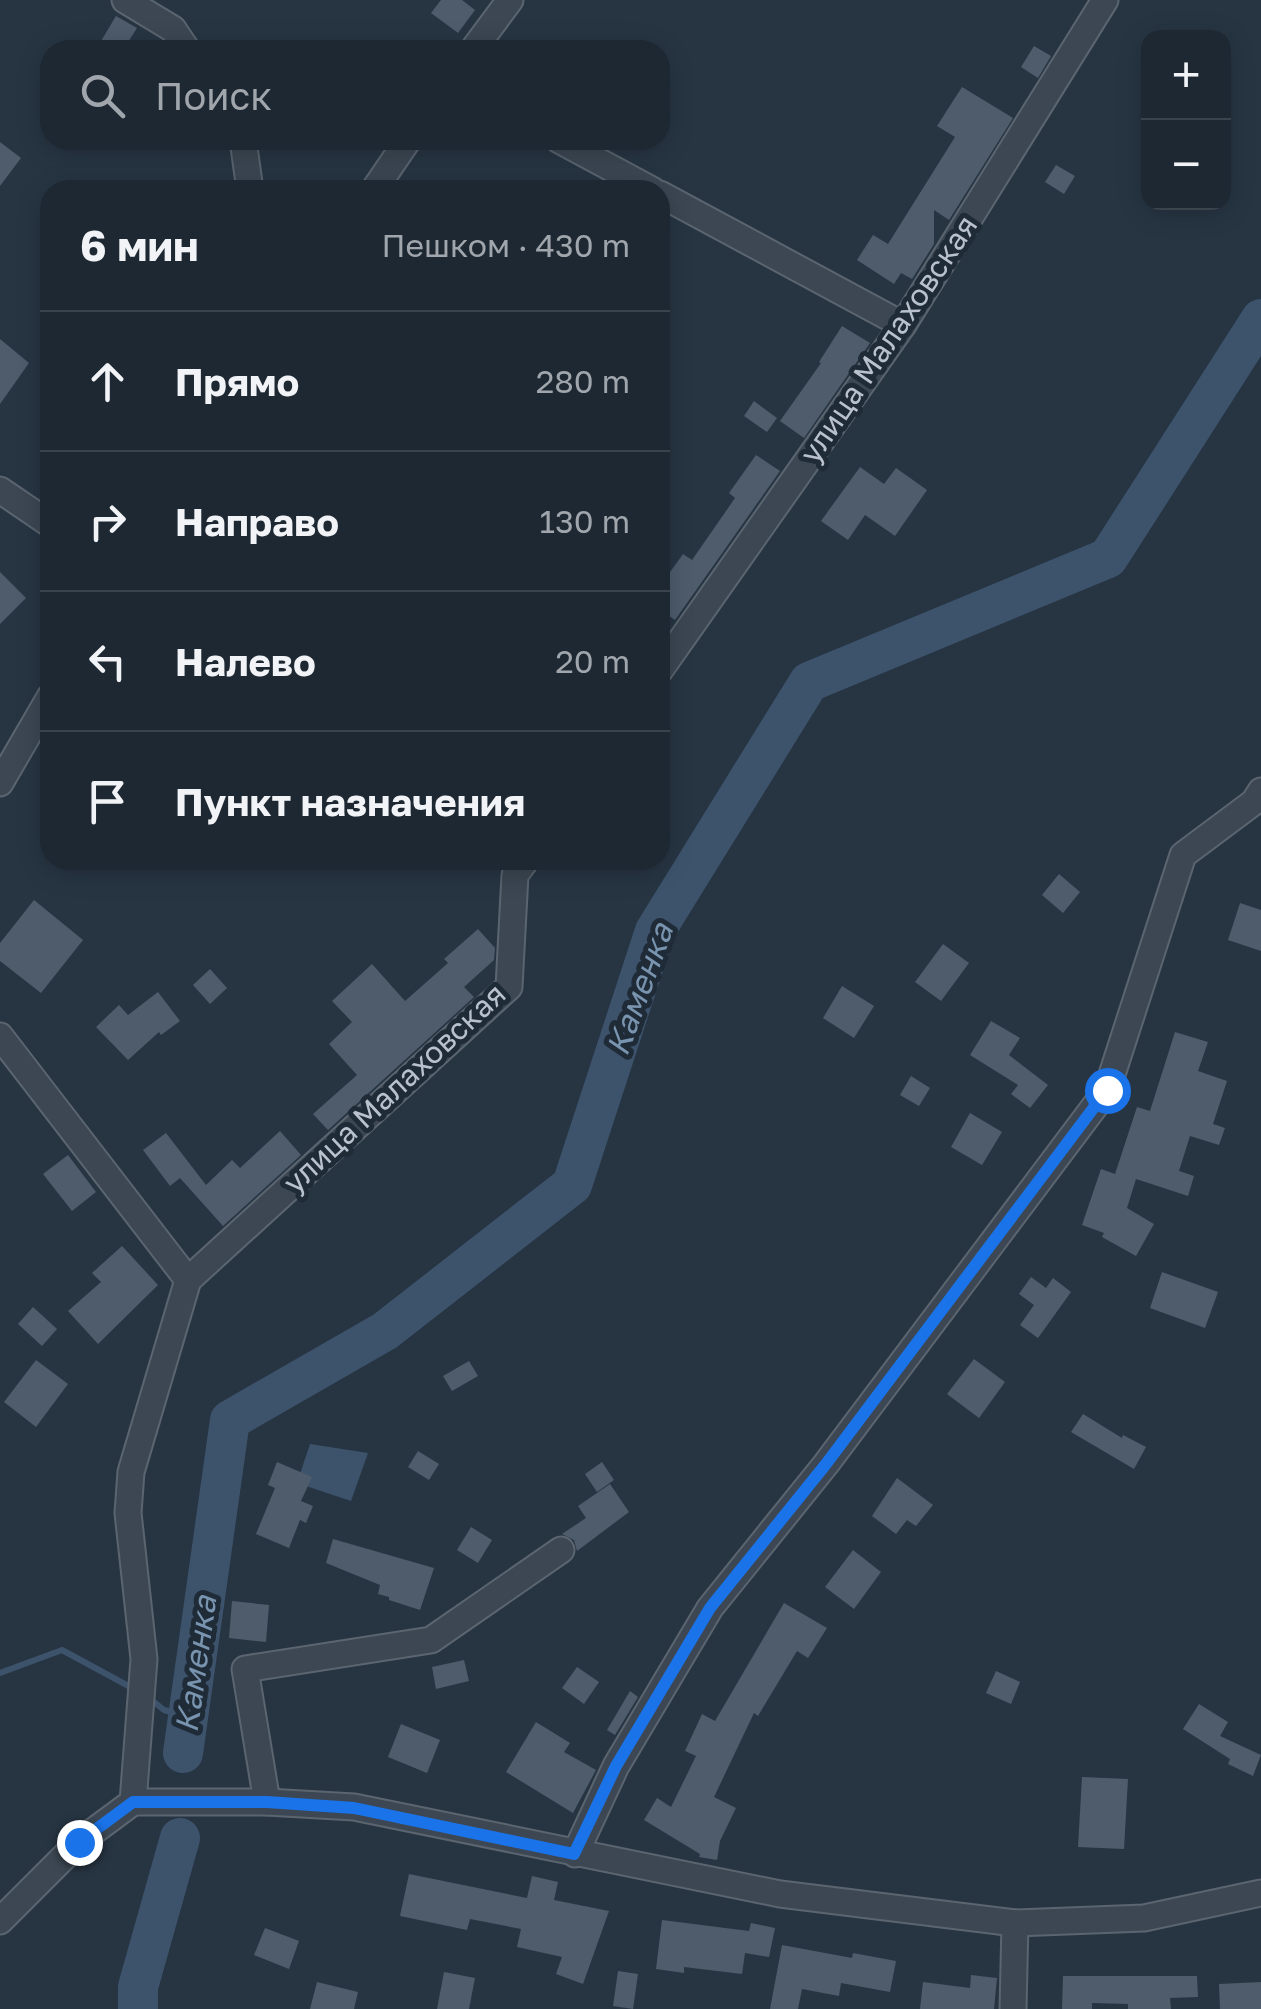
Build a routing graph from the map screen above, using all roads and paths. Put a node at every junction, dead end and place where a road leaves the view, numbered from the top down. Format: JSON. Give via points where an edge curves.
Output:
{"nodes":[{"id":1,"x":124,"y":0,"type":"edge"},
{"id":2,"x":510,"y":0,"type":"edge"},
{"id":3,"x":1105,"y":0,"type":"edge"},
{"id":4,"x":180,"y":40,"type":"edge"},
{"id":5,"x":480,"y":40,"type":"edge"},
{"id":6,"x":245,"y":150,"type":"edge"},
{"id":7,"x":401,"y":150,"type":"edge"},
{"id":8,"x":578,"y":150,"type":"edge"},
{"id":9,"x":249,"y":180,"type":"edge"},
{"id":10,"x":381,"y":180,"type":"edge"},
{"id":11,"x":633,"y":180,"type":"edge"},
{"id":12,"x":670,"y":199,"type":"edge"},
{"id":13,"x":903,"y":325,"type":"junction"},
{"id":14,"x":0,"y":490,"type":"edge"},
{"id":15,"x":40,"y":517,"type":"edge"},
{"id":16,"x":670,"y":656,"type":"edge"},
{"id":17,"x":40,"y":714,"type":"edge"},
{"id":18,"x":0,"y":782,"type":"edge"},
{"id":19,"x":1261,"y":792,"type":"edge"},
{"id":20,"x":519,"y":870,"type":"edge"},
{"id":21,"x":0,"y":1036,"type":"edge"},
{"id":22,"x":188,"y":1280,"type":"junction"},
{"id":23,"x":561,"y":1550,"type":"dead end"},
{"id":24,"x":133,"y":1802,"type":"junction"},
{"id":25,"x":267,"y":1802,"type":"junction"},
{"id":26,"x":574,"y":1854,"type":"junction"},
{"id":27,"x":1261,"y":1893,"type":"edge"},
{"id":28,"x":0,"y":1921,"type":"edge"},
{"id":29,"x":1016,"y":1924,"type":"junction"},
{"id":30,"x":1013,"y":2009,"type":"edge"}],
"edges":[{"from":1,"to":4,"type":"street"},
{"from":2,"to":5,"type":"street"},
{"from":3,"to":13,"type":"street","name":"улица Малаховская"},
{"from":6,"to":9,"type":"street"},
{"from":7,"to":10,"type":"street"},
{"from":8,"to":11,"type":"street"},
{"from":12,"to":13,"type":"street"},
{"from":13,"to":16,"type":"street","name":"улица Малаховская"},
{"from":14,"to":15,"type":"street"},
{"from":17,"to":18,"type":"street"},
{"from":19,"to":26,"type":"street","via":[[1183,855],[1107,1090],[710,1608],[616,1766]]},
{"from":20,"to":22,"type":"street","name":"улица Малаховская","via":[[510,987]]},
{"from":21,"to":22,"type":"street"},
{"from":22,"to":24,"type":"street","via":[[131,1472],[128,1513],[144,1659]]},
{"from":23,"to":25,"type":"street","via":[[431,1640],[245,1669]]},
{"from":24,"to":25,"type":"street"},
{"from":24,"to":28,"type":"street","via":[[79,1842]]},
{"from":25,"to":26,"type":"street","via":[[354,1808]]},
{"from":26,"to":29,"type":"street","via":[[780,1894]]},
{"from":27,"to":29,"type":"street","via":[[1144,1918]]},
{"from":29,"to":30,"type":"street"}]}
